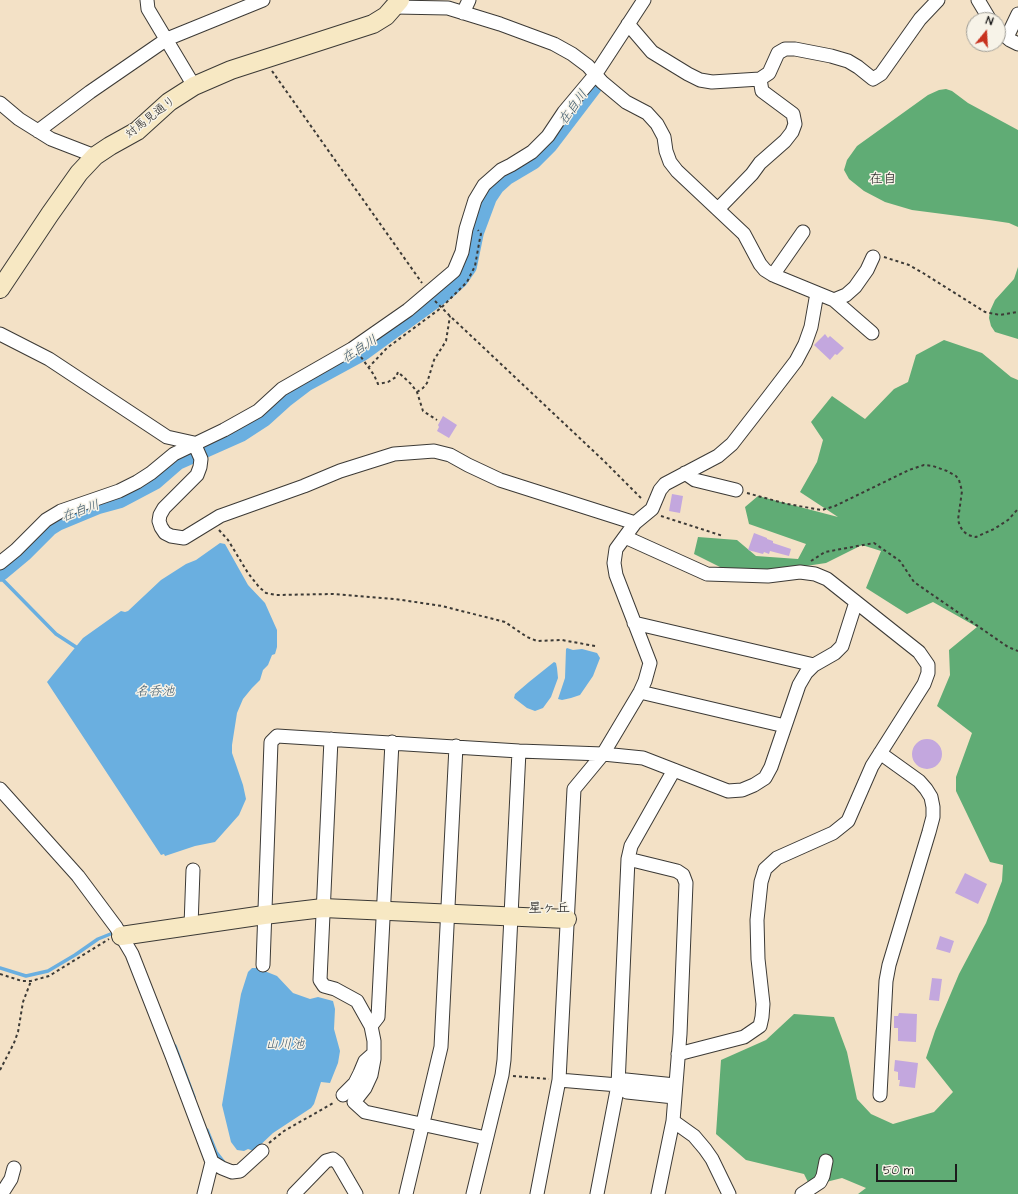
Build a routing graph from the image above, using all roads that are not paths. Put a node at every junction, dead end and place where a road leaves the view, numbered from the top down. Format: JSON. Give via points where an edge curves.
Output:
{"nodes":[{"id":1,"x":147,"y":0,"type":"edge"},
{"id":2,"x":263,"y":0,"type":"edge"},
{"id":3,"x":469,"y":0,"type":"edge"},
{"id":4,"x":644,"y":0,"type":"edge"},
{"id":5,"x":938,"y":0,"type":"edge"},
{"id":6,"x":978,"y":0,"type":"edge"},
{"id":7,"x":397,"y":4,"type":"edge"},
{"id":8,"x":985,"y":12,"type":"edge"},
{"id":9,"x":463,"y":13,"type":"junction"},
{"id":10,"x":1018,"y":14,"type":"edge"},
{"id":11,"x":628,"y":24,"type":"junction"},
{"id":12,"x":1008,"y":37,"type":"edge"},
{"id":13,"x":167,"y":39,"type":"junction"},
{"id":14,"x":595,"y":74,"type":"junction"},
{"id":15,"x":760,"y":79,"type":"junction"},
{"id":16,"x":194,"y":86,"type":"junction"},
{"id":17,"x":0,"y":103,"type":"edge"},
{"id":18,"x":38,"y":131,"type":"junction"},
{"id":19,"x":94,"y":156,"type":"junction"},
{"id":20,"x":718,"y":209,"type":"junction"},
{"id":21,"x":803,"y":232,"type":"dead end"},
{"id":22,"x":873,"y":257,"type":"road end"},
{"id":23,"x":773,"y":275,"type":"junction"},
{"id":24,"x":0,"y":289,"type":"edge"},
{"id":25,"x":817,"y":293,"type":"junction"},
{"id":26,"x":834,"y":300,"type":"junction"},
{"id":27,"x":872,"y":333,"type":"dead end"},
{"id":28,"x":0,"y":334,"type":"edge"},
{"id":29,"x":194,"y":443,"type":"junction"},
{"id":30,"x":685,"y":474,"type":"junction"},
{"id":31,"x":736,"y":490,"type":"road end"},
{"id":32,"x":636,"y":523,"type":"junction"},
{"id":33,"x":625,"y":537,"type":"junction"},
{"id":34,"x":0,"y":563,"type":"edge"},
{"id":35,"x":856,"y":602,"type":"junction"},
{"id":36,"x":634,"y":623,"type":"junction"},
{"id":37,"x":814,"y":665,"type":"junction"},
{"id":38,"x":640,"y":692,"type":"junction"},
{"id":39,"x":784,"y":726,"type":"junction"},
{"id":40,"x":332,"y":739,"type":"junction"},
{"id":41,"x":392,"y":742,"type":"junction"},
{"id":42,"x":456,"y":746,"type":"junction"},
{"id":43,"x":519,"y":751,"type":"junction"},
{"id":44,"x":880,"y":753,"type":"junction"},
{"id":45,"x":603,"y":754,"type":"junction"},
{"id":46,"x":674,"y":770,"type":"junction"},
{"id":47,"x":0,"y":789,"type":"edge"},
{"id":48,"x":628,"y":859,"type":"junction"},
{"id":49,"x":193,"y":870,"type":"dead end"},
{"id":50,"x":324,"y":908,"type":"junction"},
{"id":51,"x":384,"y":910,"type":"junction"},
{"id":52,"x":447,"y":913,"type":"junction"},
{"id":53,"x":264,"y":915,"type":"junction"},
{"id":54,"x":511,"y":916,"type":"junction"},
{"id":55,"x":567,"y":919,"type":"junction"},
{"id":56,"x":191,"y":926,"type":"junction"},
{"id":57,"x":121,"y":936,"type":"junction"},
{"id":58,"x":263,"y":964,"type":"dead end"},
{"id":59,"x":371,"y":1026,"type":"junction"},
{"id":60,"x":374,"y":1053,"type":"junction"},
{"id":61,"x":678,"y":1054,"type":"junction"},
{"id":62,"x":558,"y":1080,"type":"junction"},
{"id":63,"x":618,"y":1085,"type":"junction"},
{"id":64,"x":675,"y":1091,"type":"junction"},
{"id":65,"x":343,"y":1095,"type":"road end"},
{"id":66,"x":880,"y":1095,"type":"dead end"},
{"id":67,"x":673,"y":1121,"type":"junction"},
{"id":68,"x":423,"y":1124,"type":"junction"},
{"id":69,"x":486,"y":1138,"type":"junction"},
{"id":70,"x":262,"y":1151,"type":"road end"},
{"id":71,"x":826,"y":1161,"type":"dead end"},
{"id":72,"x":212,"y":1162,"type":"junction"},
{"id":73,"x":14,"y":1168,"type":"dead end"},
{"id":74,"x":0,"y":1194,"type":"edge"},
{"id":75,"x":204,"y":1194,"type":"edge"},
{"id":76,"x":294,"y":1194,"type":"edge"},
{"id":77,"x":356,"y":1194,"type":"edge"},
{"id":78,"x":406,"y":1194,"type":"edge"},
{"id":79,"x":473,"y":1194,"type":"edge"},
{"id":80,"x":537,"y":1194,"type":"edge"},
{"id":81,"x":597,"y":1194,"type":"edge"},
{"id":82,"x":658,"y":1194,"type":"edge"},
{"id":83,"x":729,"y":1194,"type":"edge"},
{"id":84,"x":802,"y":1194,"type":"edge"}],
"edges":[{"from":1,"to":13,"type":"street","via":[[148,10]]},
{"from":2,"to":13,"type":"street"},
{"from":3,"to":9,"type":"street"},
{"from":4,"to":11,"type":"street"},
{"from":5,"to":15,"type":"street","via":[[920,19],[877,78],[873,79],[848,61],[802,50],[785,49],[778,53],[769,73]]},
{"from":6,"to":8,"type":"street"},
{"from":7,"to":9,"type":"street","via":[[448,8]]},
{"from":7,"to":16,"type":"street","name":"対馬見通り","via":[[386,16],[373,24],[263,58]]},
{"from":9,"to":14,"type":"street","via":[[554,44],[572,54]]},
{"from":10,"to":12,"type":"street"},
{"from":11,"to":14,"type":"street"},
{"from":11,"to":15,"type":"street","via":[[652,52],[700,80],[712,82]]},
{"from":13,"to":16,"type":"street"},
{"from":13,"to":18,"type":"street"},
{"from":14,"to":20,"type":"street","via":[[626,102],[647,113],[664,137],[670,162]]},
{"from":14,"to":29,"type":"street","via":[[548,136],[532,152],[501,170],[484,185],[475,200],[462,252],[454,271],[408,310],[354,348],[282,389],[258,411]]},
{"from":15,"to":20,"type":"street","via":[[762,91],[793,114],[795,124],[785,141],[760,163]]},
{"from":16,"to":19,"type":"street","name":"対馬見通り","via":[[169,102],[137,131]]},
{"from":17,"to":18,"type":"street"},
{"from":18,"to":19,"type":"street"},
{"from":19,"to":24,"type":"street","name":"対馬見通り","via":[[58,202]]},
{"from":20,"to":23,"type":"street","via":[[744,234],[760,264]]},
{"from":21,"to":23,"type":"street"},
{"from":22,"to":26,"type":"street","via":[[855,287],[846,295]]},
{"from":23,"to":25,"type":"street"},
{"from":25,"to":26,"type":"street"},
{"from":25,"to":30,"type":"street","via":[[811,327],[796,361],[732,444],[718,456]]},
{"from":26,"to":27,"type":"street"},
{"from":28,"to":29,"type":"street","via":[[49,358],[167,437]]},
{"from":29,"to":32,"type":"street","via":[[201,459],[197,475],[160,515],[161,527],[171,536],[184,538],[220,516],[356,466],[394,454],[434,451],[450,455],[500,480]]},
{"from":29,"to":34,"type":"street","via":[[174,454],[137,482],[119,491],[60,511],[46,520]]},
{"from":30,"to":31,"type":"street","via":[[696,480]]},
{"from":30,"to":32,"type":"street","via":[[665,484],[652,509]]},
{"from":32,"to":33,"type":"street"},
{"from":33,"to":35,"type":"street","via":[[707,574],[815,574],[827,579]]},
{"from":33,"to":36,"type":"street","via":[[616,549],[614,563]]},
{"from":35,"to":37,"type":"street","via":[[842,646]]},
{"from":35,"to":44,"type":"street","via":[[919,652],[928,665],[924,684]]},
{"from":36,"to":37,"type":"street"},
{"from":36,"to":38,"type":"street","via":[[650,663]]},
{"from":37,"to":39,"type":"street","via":[[799,685]]},
{"from":38,"to":39,"type":"street"},
{"from":38,"to":45,"type":"street"},
{"from":39,"to":46,"type":"street","via":[[771,767],[765,778],[754,786],[728,791]]},
{"from":40,"to":41,"type":"street"},
{"from":40,"to":50,"type":"street"},
{"from":40,"to":53,"type":"street","via":[[277,736],[271,742]]},
{"from":41,"to":42,"type":"street"},
{"from":41,"to":51,"type":"street"},
{"from":42,"to":43,"type":"street"},
{"from":42,"to":52,"type":"street"},
{"from":43,"to":45,"type":"street"},
{"from":43,"to":54,"type":"street"},
{"from":44,"to":61,"type":"street","via":[[848,821],[833,833],[777,858],[765,870],[761,882],[757,920],[763,1004],[760,1026],[744,1037]]},
{"from":44,"to":66,"type":"street","via":[[919,781],[931,797],[933,807],[930,832],[889,965]]},
{"from":45,"to":46,"type":"street","via":[[642,758]]},
{"from":45,"to":55,"type":"street","via":[[574,789]]},
{"from":46,"to":48,"type":"street","via":[[631,846]]},
{"from":47,"to":57,"type":"street","via":[[78,876]]},
{"from":48,"to":61,"type":"street","via":[[677,871],[683,875],[686,883]]},
{"from":48,"to":63,"type":"street"},
{"from":49,"to":56,"type":"street"},
{"from":50,"to":51,"type":"street"},
{"from":50,"to":53,"type":"street"},
{"from":50,"to":59,"type":"street","via":[[320,980],[324,986],[357,1001]]},
{"from":51,"to":52,"type":"street"},
{"from":51,"to":59,"type":"street","via":[[378,1017]]},
{"from":52,"to":54,"type":"street"},
{"from":52,"to":68,"type":"street","via":[[441,1048]]},
{"from":53,"to":56,"type":"street"},
{"from":53,"to":58,"type":"street"},
{"from":54,"to":55,"type":"street"},
{"from":54,"to":69,"type":"street","via":[[504,1060]]},
{"from":55,"to":62,"type":"street"},
{"from":56,"to":57,"type":"street"},
{"from":57,"to":72,"type":"street","via":[[132,954],[148,993]]},
{"from":59,"to":60,"type":"street"},
{"from":60,"to":65,"type":"street","via":[[365,1061],[355,1083]]},
{"from":60,"to":68,"type":"street","via":[[371,1074],[365,1088],[354,1102],[365,1112]]},
{"from":61,"to":64,"type":"street"},
{"from":62,"to":63,"type":"street"},
{"from":62,"to":80,"type":"street"},
{"from":63,"to":64,"type":"street","via":[[627,1092]]},
{"from":63,"to":81,"type":"street"},
{"from":64,"to":67,"type":"street"},
{"from":67,"to":82,"type":"street"},
{"from":67,"to":83,"type":"street","via":[[694,1136],[705,1149]]},
{"from":68,"to":69,"type":"street"},
{"from":68,"to":78,"type":"street"},
{"from":69,"to":79,"type":"street"},
{"from":70,"to":72,"type":"street","via":[[240,1171],[232,1172]]},
{"from":71,"to":84,"type":"street","via":[[820,1182]]},
{"from":72,"to":75,"type":"street"},
{"from":73,"to":74,"type":"street","via":[[12,1179]]},
{"from":76,"to":77,"type":"street","via":[[326,1161],[333,1160],[338,1163]]}]}
